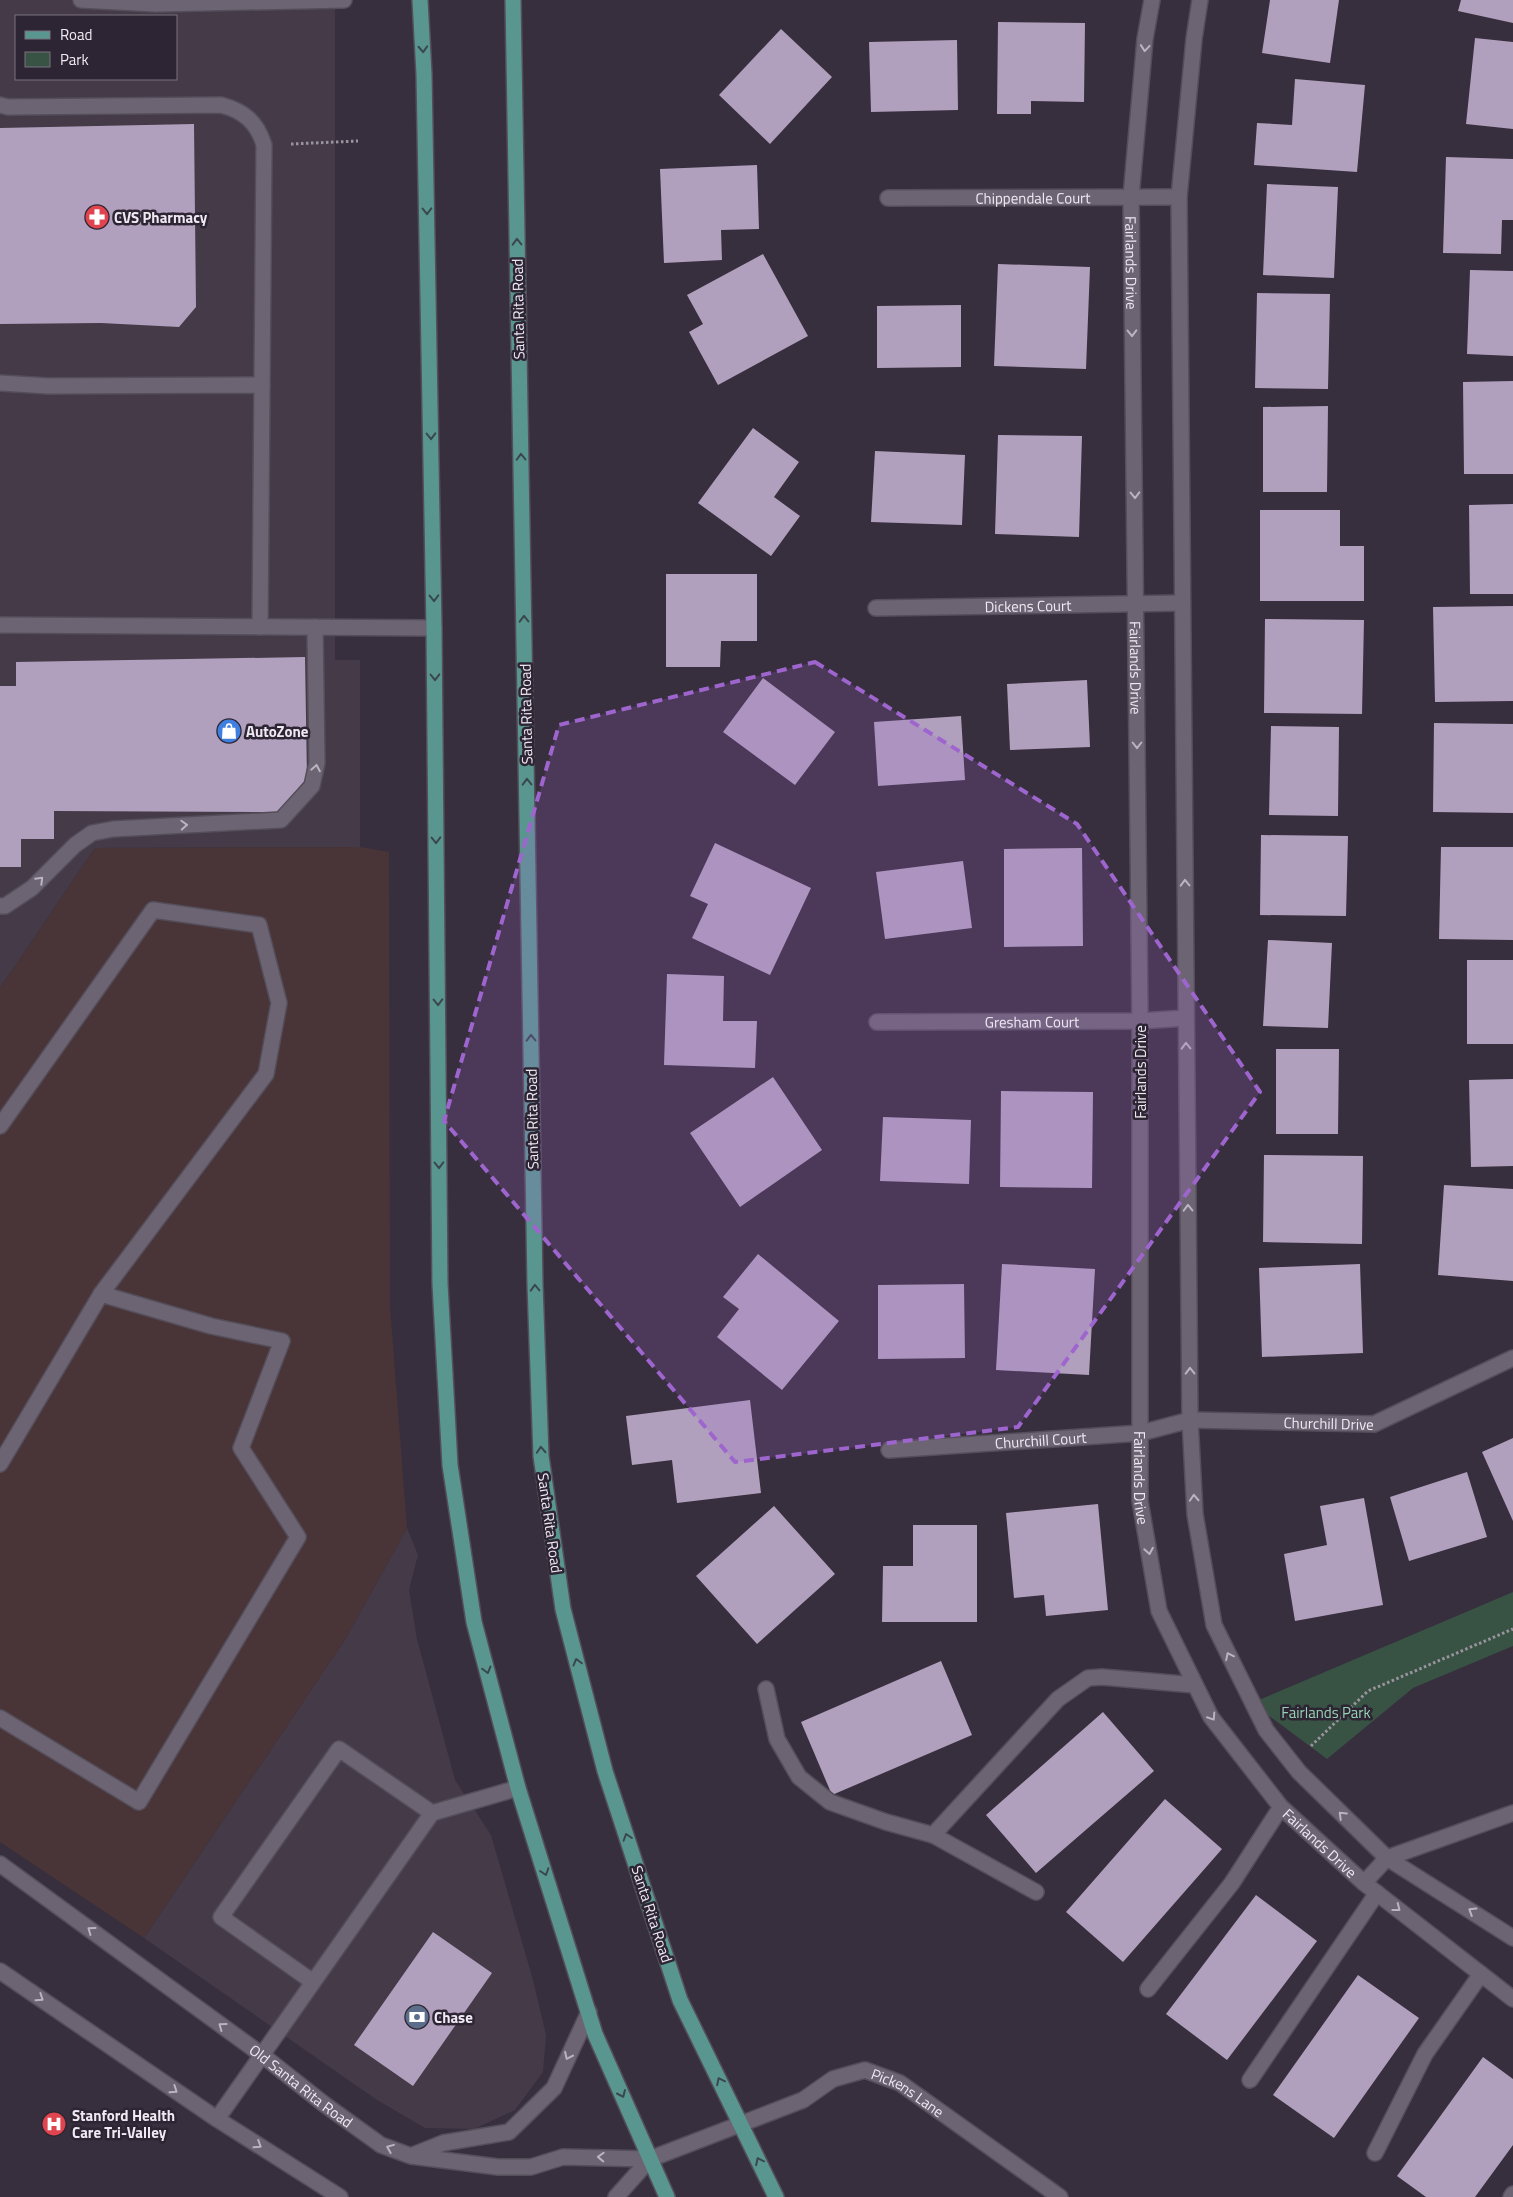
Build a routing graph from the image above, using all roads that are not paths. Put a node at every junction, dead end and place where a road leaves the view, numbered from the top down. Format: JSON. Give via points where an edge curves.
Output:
{"nodes":[{"id":1,"x":81,"y":0,"type":"edge"},
{"id":2,"x":344,"y":0,"type":"edge"},
{"id":3,"x":420,"y":0,"type":"edge"},
{"id":4,"x":513,"y":0,"type":"edge"},
{"id":5,"x":1152,"y":0,"type":"edge"},
{"id":6,"x":1200,"y":0,"type":"edge"},
{"id":7,"x":0,"y":105,"type":"edge"},
{"id":8,"x":1131,"y":197,"type":"junction"},
{"id":9,"x":1179,"y":197,"type":"junction"},
{"id":10,"x":888,"y":198,"type":"dead end"},
{"id":11,"x":0,"y":383,"type":"edge"},
{"id":12,"x":262,"y":385,"type":"junction"},
{"id":13,"x":1136,"y":602,"type":"junction"},
{"id":14,"x":1181,"y":603,"type":"junction"},
{"id":15,"x":876,"y":608,"type":"dead end"},
{"id":16,"x":0,"y":625,"type":"edge"},
{"id":17,"x":260,"y":626,"type":"junction"},
{"id":18,"x":315,"y":627,"type":"junction"},
{"id":19,"x":434,"y":628,"type":"junction"},
{"id":20,"x":0,"y":906,"type":"edge"},
{"id":21,"x":1186,"y":1018,"type":"junction"},
{"id":22,"x":1140,"y":1021,"type":"junction"},
{"id":23,"x":877,"y":1022,"type":"dead end"},
{"id":24,"x":0,"y":1126,"type":"edge"},
{"id":25,"x":102,"y":1294,"type":"junction"},
{"id":26,"x":1513,"y":1358,"type":"edge"},
{"id":27,"x":1190,"y":1420,"type":"junction"},
{"id":28,"x":1140,"y":1433,"type":"junction"},
{"id":29,"x":890,"y":1450,"type":"dead end"},
{"id":30,"x":0,"y":1464,"type":"edge"},
{"id":31,"x":1195,"y":1685,"type":"junction"},
{"id":32,"x":766,"y":1689,"type":"dead end"},
{"id":33,"x":0,"y":1718,"type":"edge"},
{"id":34,"x":518,"y":1788,"type":"junction"},
{"id":35,"x":1281,"y":1807,"type":"junction"},
{"id":36,"x":432,"y":1813,"type":"junction"},
{"id":37,"x":1513,"y":1813,"type":"edge"},
{"id":38,"x":933,"y":1835,"type":"junction"},
{"id":39,"x":1387,"y":1858,"type":"junction"},
{"id":40,"x":0,"y":1864,"type":"edge"},
{"id":41,"x":1364,"y":1882,"type":"junction"},
{"id":42,"x":1036,"y":1892,"type":"dead end"},
{"id":43,"x":1377,"y":1893,"type":"junction"},
{"id":44,"x":1513,"y":1938,"type":"edge"},
{"id":45,"x":0,"y":1971,"type":"edge"},
{"id":46,"x":1481,"y":1974,"type":"junction"},
{"id":47,"x":313,"y":1982,"type":"junction"},
{"id":48,"x":1148,"y":1989,"type":"dead end"},
{"id":49,"x":1513,"y":1999,"type":"edge"},
{"id":50,"x":589,"y":2012,"type":"junction"},
{"id":51,"x":262,"y":2055,"type":"junction"},
{"id":52,"x":1250,"y":2080,"type":"dead end"},
{"id":53,"x":217,"y":2119,"type":"junction"},
{"id":54,"x":741,"y":2125,"type":"junction"},
{"id":55,"x":1375,"y":2153,"type":"dead end"},
{"id":56,"x":411,"y":2156,"type":"junction"},
{"id":57,"x":650,"y":2159,"type":"junction"},
{"id":58,"x":1513,"y":2194,"type":"edge"},
{"id":59,"x":340,"y":2197,"type":"edge"},
{"id":60,"x":616,"y":2197,"type":"edge"},
{"id":61,"x":667,"y":2197,"type":"edge"},
{"id":62,"x":776,"y":2197,"type":"edge"},
{"id":63,"x":1060,"y":2197,"type":"edge"},
{"id":64,"x":1511,"y":2197,"type":"edge"}],
"edges":[{"from":1,"to":2,"type":"street","via":[[156,4]]},
{"from":3,"to":19,"type":"main road","one_way":true},
{"from":54,"to":4,"type":"main road","name":"Santa Rita Road","one_way":true,"via":[[680,2000],[605,1771],[563,1609],[541,1456],[535,1284]]},
{"from":5,"to":8,"type":"street","name":"Fairlands Drive","one_way":true,"via":[[1145,39]]},
{"from":6,"to":9,"type":"street"},
{"from":7,"to":12,"type":"street","via":[[221,105],[250,118],[260,130],[264,145]]},
{"from":8,"to":9,"type":"street","name":"Chippendale Court"},
{"from":8,"to":10,"type":"street","name":"Chippendale Court"},
{"from":8,"to":13,"type":"street","name":"Fairlands Drive","one_way":true},
{"from":9,"to":14,"type":"street"},
{"from":11,"to":12,"type":"street","via":[[48,386]]},
{"from":12,"to":17,"type":"street"},
{"from":13,"to":14,"type":"street","name":"Dickens Court"},
{"from":13,"to":15,"type":"street","name":"Dickens Court"},
{"from":13,"to":22,"type":"street","name":"Fairlands Drive","one_way":true},
{"from":21,"to":14,"type":"street","one_way":true},
{"from":16,"to":17,"type":"street"},
{"from":17,"to":18,"type":"street"},
{"from":18,"to":19,"type":"street"},
{"from":20,"to":18,"type":"street","one_way":true,"via":[[32,888],[75,845],[92,833],[113,829],[281,820],[312,786],[317,763]]},
{"from":19,"to":34,"type":"main road","one_way":true,"via":[[440,1284],[450,1465],[474,1622]]},
{"from":21,"to":22,"type":"street","name":"Gresham Court"},
{"from":27,"to":21,"type":"street","one_way":true},
{"from":22,"to":23,"type":"street","name":"Gresham Court"},
{"from":22,"to":28,"type":"street","name":"Fairlands Drive"},
{"from":24,"to":25,"type":"street","via":[[153,910],[259,925],[279,1003],[266,1074]]},
{"from":25,"to":30,"type":"street"},
{"from":25,"to":33,"type":"street","via":[[211,1326],[282,1341],[241,1448],[298,1536],[139,1802]]},
{"from":26,"to":27,"type":"street","name":"Churchill Drive","via":[[1374,1424]]},
{"from":27,"to":28,"type":"street","name":"Churchill Court"},
{"from":39,"to":27,"type":"street","one_way":true,"via":[[1299,1772],[1266,1730],[1214,1624],[1195,1514]]},
{"from":28,"to":29,"type":"street","name":"Churchill Court"},
{"from":28,"to":31,"type":"street","name":"Fairlands Drive","one_way":true,"via":[[1140,1501],[1159,1612]]},
{"from":31,"to":35,"type":"street","name":"Fairlands Drive","one_way":true,"via":[[1211,1717]]},
{"from":31,"to":38,"type":"street","via":[[1088,1678],[1058,1698]]},
{"from":32,"to":38,"type":"street","via":[[777,1738],[800,1777],[830,1802]]},
{"from":34,"to":36,"type":"street"},
{"from":34,"to":50,"type":"main road","one_way":true},
{"from":35,"to":41,"type":"street","name":"Fairlands Drive"},
{"from":35,"to":48,"type":"street","via":[[1232,1883]]},
{"from":36,"to":47,"type":"street"},
{"from":36,"to":47,"type":"street","via":[[340,1748],[334,1756],[221,1917]]},
{"from":37,"to":39,"type":"street"},
{"from":38,"to":42,"type":"street"},
{"from":39,"to":41,"type":"street"},
{"from":44,"to":39,"type":"street","one_way":true},
{"from":51,"to":40,"type":"street","name":"Old Santa Rita Road","one_way":true},
{"from":41,"to":43,"type":"street","name":"Fairlands Drive"},
{"from":43,"to":46,"type":"street","name":"Fairlands Drive","one_way":true},
{"from":43,"to":52,"type":"street"},
{"from":45,"to":53,"type":"street","one_way":true},
{"from":46,"to":49,"type":"street","name":"Fairlands Drive"},
{"from":46,"to":55,"type":"street","via":[[1425,2054]]},
{"from":47,"to":51,"type":"street"},
{"from":50,"to":56,"type":"street","one_way":true,"via":[[554,2088],[510,2132],[444,2143]]},
{"from":50,"to":57,"type":"main road","one_way":true,"via":[[595,2034]]},
{"from":51,"to":53,"type":"street"},
{"from":56,"to":51,"type":"street","name":"Old Santa Rita Road","one_way":true,"via":[[381,2144]]},
{"from":53,"to":59,"type":"street","one_way":true},
{"from":54,"to":57,"type":"street","name":"Old Santa Rita Road"},
{"from":62,"to":54,"type":"main road","name":"Santa Rita Road","one_way":true},
{"from":54,"to":63,"type":"street","name":"Pickens Lane","via":[[803,2100],[833,2079],[865,2070],[900,2084]]},
{"from":57,"to":56,"type":"street","name":"Old Santa Rita Road","one_way":true,"via":[[563,2157],[531,2167],[498,2167]]},
{"from":57,"to":60,"type":"street","name":"Old Santa Rita Road"},
{"from":57,"to":61,"type":"main road"},
{"from":58,"to":64,"type":"street"}]}
